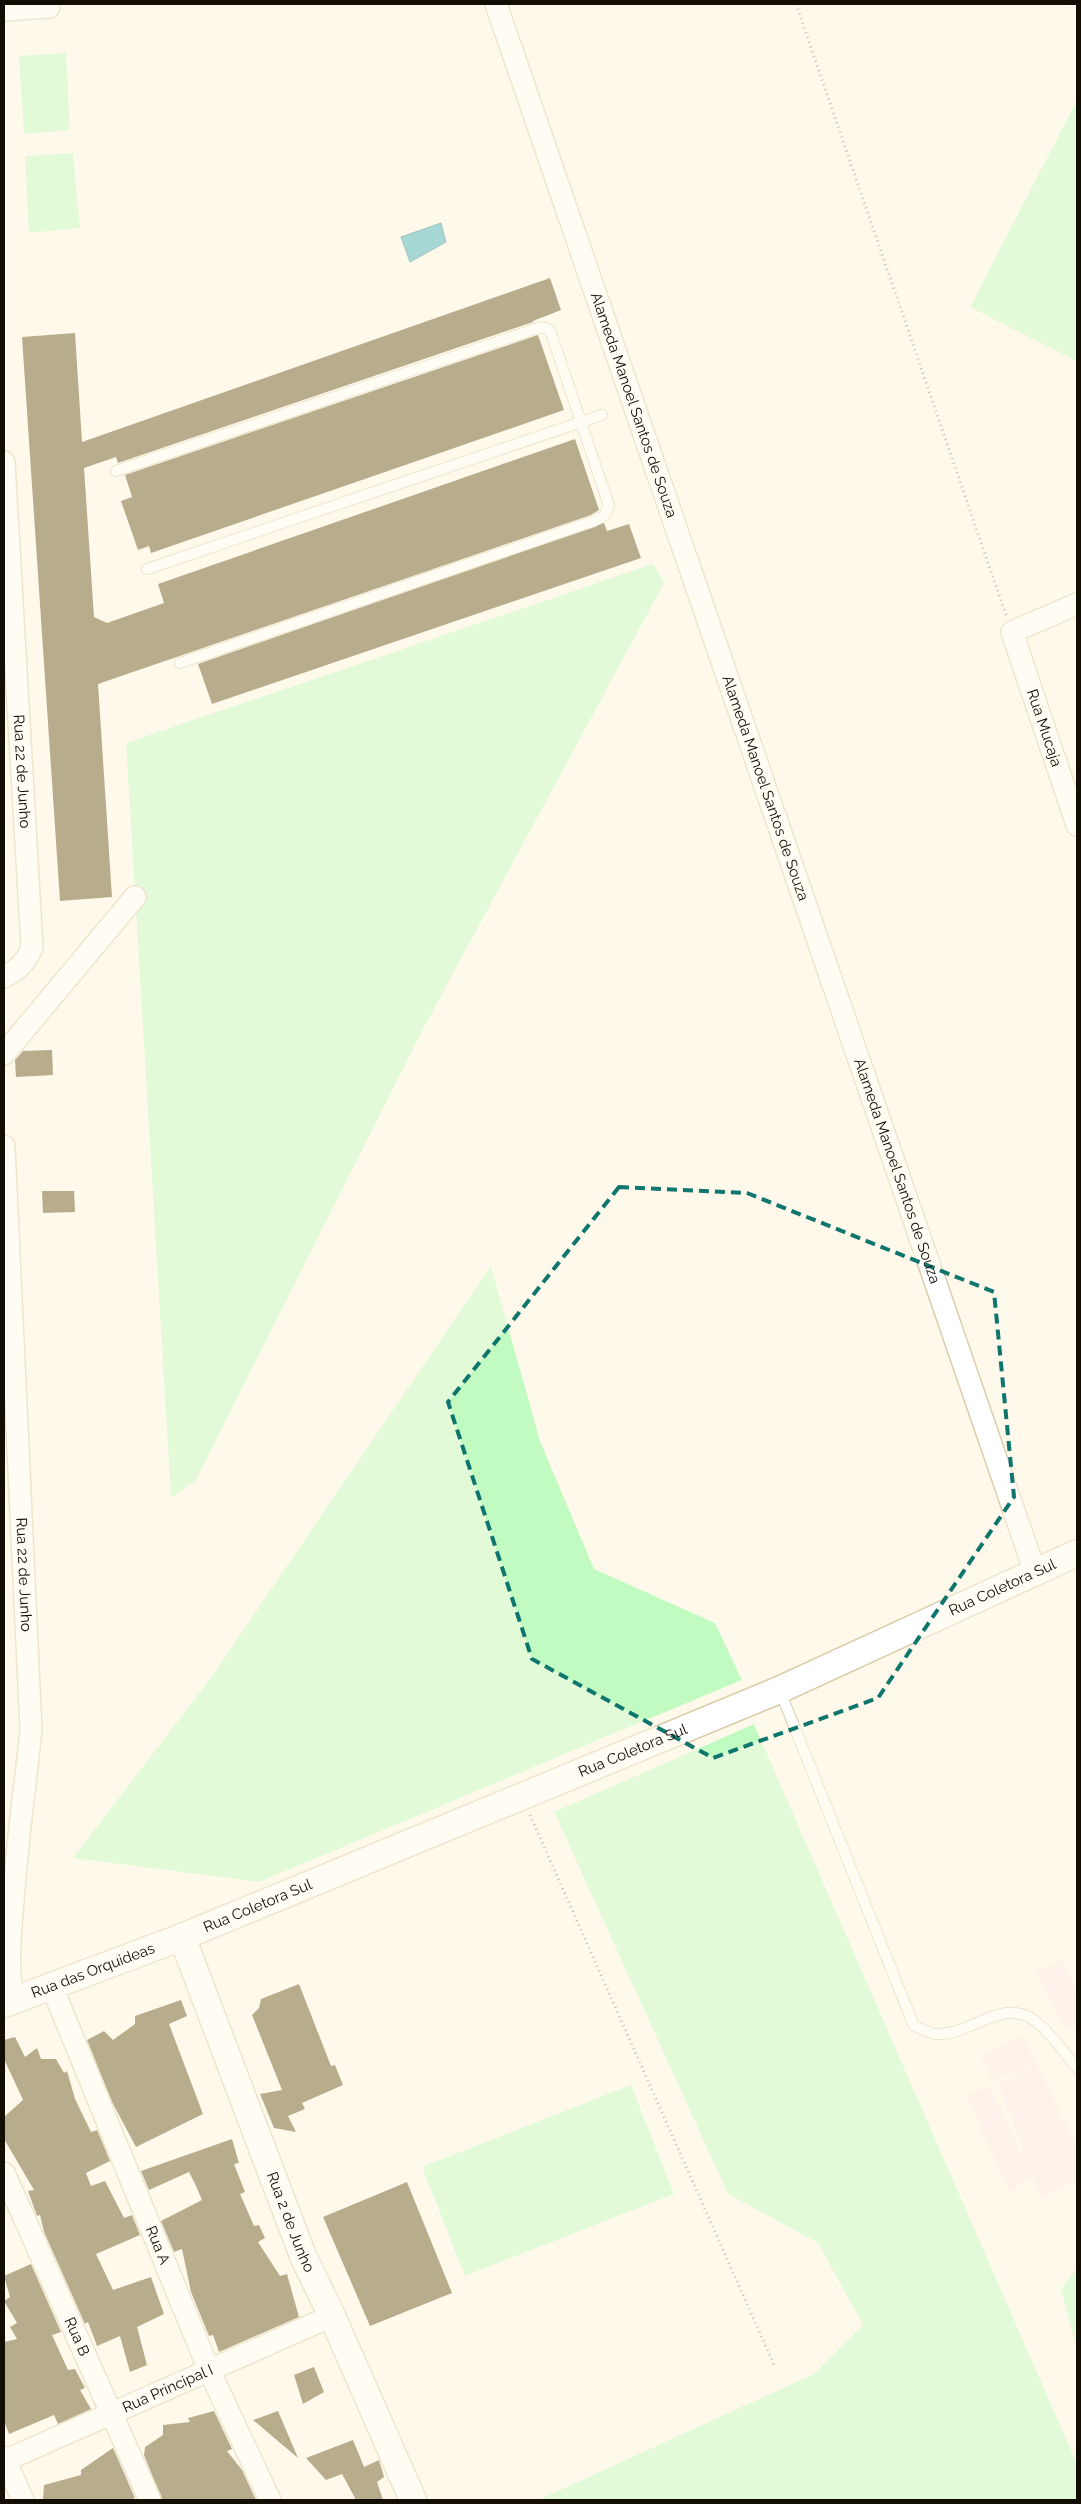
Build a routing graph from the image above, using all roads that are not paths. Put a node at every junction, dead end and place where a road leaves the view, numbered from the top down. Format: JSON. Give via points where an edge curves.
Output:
{"nodes":[{"id":1,"x":496,"y":4,"type":"edge"},
{"id":2,"x":49,"y":7,"type":"dead end"},
{"id":3,"x":4,"y":10,"type":"edge"},
{"id":4,"x":602,"y":416,"type":"dead end"},
{"id":5,"x":581,"y":423,"type":"junction"},
{"id":6,"x":4,"y":462,"type":"edge"},
{"id":7,"x":116,"y":471,"type":"dead end"},
{"id":8,"x":5,"y":527,"type":"edge"},
{"id":9,"x":147,"y":569,"type":"dead end"},
{"id":10,"x":1077,"y":604,"type":"edge"},
{"id":11,"x":180,"y":662,"type":"dead end"},
{"id":12,"x":1077,"y":825,"type":"edge"},
{"id":13,"x":135,"y":897,"type":"dead end"},
{"id":14,"x":4,"y":977,"type":"edge"},
{"id":15,"x":4,"y":1054,"type":"edge"},
{"id":16,"x":4,"y":1146,"type":"edge"},
{"id":17,"x":1077,"y":1554,"type":"edge"},
{"id":18,"x":1035,"y":1572,"type":"junction"},
{"id":19,"x":779,"y":1690,"type":"junction"},
{"id":20,"x":182,"y":1937,"type":"junction"},
{"id":21,"x":52,"y":1987,"type":"junction"},
{"id":22,"x":8,"y":2002,"type":"edge"},
{"id":23,"x":1077,"y":2068,"type":"edge"},
{"id":24,"x":4,"y":2173,"type":"edge"},
{"id":25,"x":332,"y":2316,"type":"junction"},
{"id":26,"x":209,"y":2370,"type":"junction"},
{"id":27,"x":113,"y":2413,"type":"junction"},
{"id":28,"x":4,"y":2459,"type":"edge"},
{"id":29,"x":23,"y":2500,"type":"edge"},
{"id":30,"x":150,"y":2500,"type":"edge"},
{"id":31,"x":270,"y":2500,"type":"edge"},
{"id":32,"x":413,"y":2500,"type":"edge"}],
"edges":[{"from":1,"to":18,"type":"street","name":"Alameda Manoel Santos de Souza"},
{"from":2,"to":3,"type":"street"},
{"from":4,"to":5,"type":"lane"},
{"from":5,"to":7,"type":"lane","via":[[550,330],[541,327]]},
{"from":5,"to":9,"type":"lane"},
{"from":5,"to":11,"type":"lane","via":[[609,506],[604,516]]},
{"from":6,"to":8,"type":"street","name":"Rua 22 de Junho"},
{"from":8,"to":14,"type":"street","name":"Rua 22 de Junho","via":[[32,948],[28,958]]},
{"from":10,"to":12,"type":"street","name":"Rua Mucaja","via":[[1012,632]]},
{"from":13,"to":15,"type":"street"},
{"from":16,"to":22,"type":"street","name":"Rua 22 de Junho","via":[[32,1730],[19,1823]]},
{"from":17,"to":18,"type":"street","name":"Rua Coletora Sul"},
{"from":18,"to":19,"type":"street","name":"Rua Coletora Sul"},
{"from":19,"to":20,"type":"street","name":"Rua Coletora Sul"},
{"from":19,"to":23,"type":"lane","via":[[914,2026],[936,2034],[967,2028],[1009,2011],[1028,2017],[1042,2028]]},
{"from":20,"to":21,"type":"street","name":"Rua das Orquideas"},
{"from":20,"to":25,"type":"street","name":"Rua 2 de Junho","via":[[303,2256]]},
{"from":21,"to":22,"type":"street","name":"Rua das Orquideas"},
{"from":21,"to":26,"type":"street","name":"Rua A"},
{"from":24,"to":27,"type":"street","name":"Rua B"},
{"from":25,"to":26,"type":"street","name":"Rua Principal I"},
{"from":25,"to":32,"type":"street","name":"Rua 2 de Junho"},
{"from":26,"to":27,"type":"street","name":"Rua Principal I"},
{"from":26,"to":31,"type":"street","name":"Rua A"},
{"from":27,"to":28,"type":"street","name":"Rua Principal I"},
{"from":27,"to":30,"type":"street","name":"Rua B"},
{"from":28,"to":29,"type":"street"}]}
